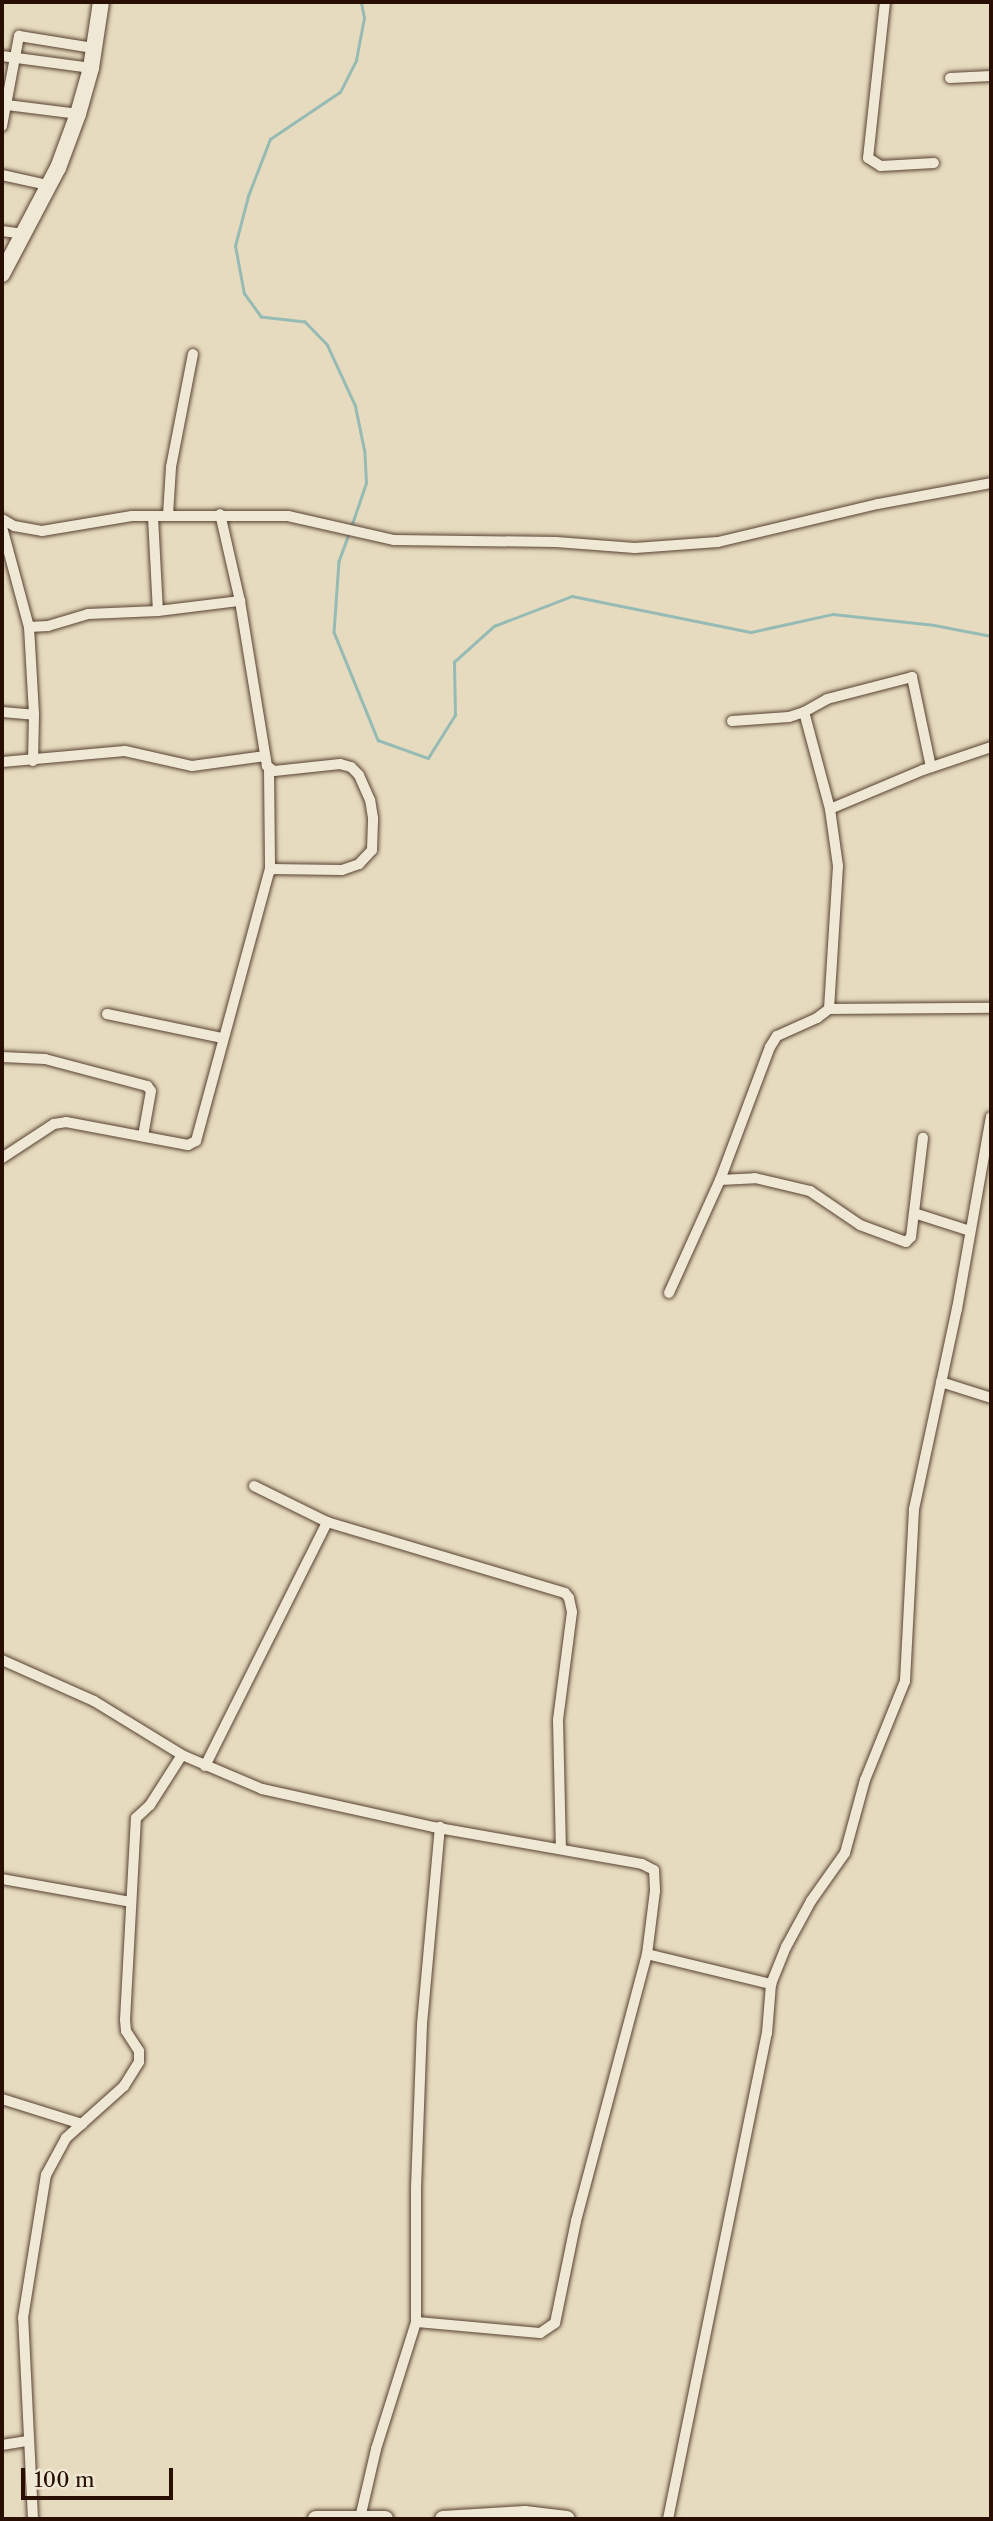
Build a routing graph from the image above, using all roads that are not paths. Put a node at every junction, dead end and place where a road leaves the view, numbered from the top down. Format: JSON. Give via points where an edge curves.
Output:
{"nodes":[{"id":1,"x":101,"y":2,"type":"edge"},
{"id":2,"x":885,"y":2,"type":"edge"},
{"id":3,"x":93,"y":48,"type":"junction"},
{"id":4,"x":2,"y":56,"type":"edge"},
{"id":5,"x":15,"y":57,"type":"junction"},
{"id":6,"x":91,"y":68,"type":"junction"},
{"id":7,"x":991,"y":76,"type":"edge"},
{"id":8,"x":950,"y":78,"type":"dead end"},
{"id":9,"x":7,"y":105,"type":"junction"},
{"id":10,"x":78,"y":114,"type":"junction"},
{"id":11,"x":2,"y":126,"type":"edge"},
{"id":12,"x":934,"y":163,"type":"dead end"},
{"id":13,"x":2,"y":175,"type":"edge"},
{"id":14,"x":48,"y":185,"type":"junction"},
{"id":15,"x":2,"y":231,"type":"edge"},
{"id":16,"x":23,"y":234,"type":"junction"},
{"id":17,"x":2,"y":274,"type":"edge"},
{"id":18,"x":193,"y":354,"type":"dead end"},
{"id":19,"x":991,"y":483,"type":"edge"},
{"id":20,"x":220,"y":514,"type":"junction"},
{"id":21,"x":168,"y":515,"type":"junction"},
{"id":22,"x":153,"y":517,"type":"junction"},
{"id":23,"x":2,"y":519,"type":"edge"},
{"id":24,"x":2,"y":527,"type":"edge"},
{"id":25,"x":240,"y":601,"type":"junction"},
{"id":26,"x":158,"y":611,"type":"junction"},
{"id":27,"x":29,"y":627,"type":"junction"},
{"id":28,"x":2,"y":712,"type":"edge"},
{"id":29,"x":804,"y":712,"type":"junction"},
{"id":30,"x":34,"y":715,"type":"junction"},
{"id":31,"x":732,"y":722,"type":"dead end"},
{"id":32,"x":991,"y":747,"type":"edge"},
{"id":33,"x":265,"y":756,"type":"junction"},
{"id":34,"x":33,"y":761,"type":"junction"},
{"id":35,"x":2,"y":762,"type":"edge"},
{"id":36,"x":931,"y":767,"type":"junction"},
{"id":37,"x":269,"y":769,"type":"junction"},
{"id":38,"x":830,"y":809,"type":"junction"},
{"id":39,"x":270,"y":871,"type":"junction"},
{"id":40,"x":991,"y":1008,"type":"edge"},
{"id":41,"x":829,"y":1009,"type":"junction"},
{"id":42,"x":107,"y":1014,"type":"dead end"},
{"id":43,"x":222,"y":1038,"type":"junction"},
{"id":44,"x":2,"y":1057,"type":"edge"},
{"id":45,"x":991,"y":1116,"type":"edge"},
{"id":46,"x":143,"y":1136,"type":"junction"},
{"id":47,"x":923,"y":1138,"type":"dead end"},
{"id":48,"x":2,"y":1158,"type":"edge"},
{"id":49,"x":720,"y":1180,"type":"junction"},
{"id":50,"x":914,"y":1213,"type":"junction"},
{"id":51,"x":971,"y":1231,"type":"junction"},
{"id":52,"x":669,"y":1293,"type":"dead end"},
{"id":53,"x":941,"y":1382,"type":"junction"},
{"id":54,"x":991,"y":1398,"type":"edge"},
{"id":55,"x":254,"y":1486,"type":"dead end"},
{"id":56,"x":327,"y":1522,"type":"junction"},
{"id":57,"x":2,"y":1660,"type":"edge"},
{"id":58,"x":182,"y":1755,"type":"junction"},
{"id":59,"x":205,"y":1766,"type":"junction"},
{"id":60,"x":440,"y":1827,"type":"junction"},
{"id":61,"x":561,"y":1848,"type":"junction"},
{"id":62,"x":2,"y":1879,"type":"edge"},
{"id":63,"x":131,"y":1902,"type":"junction"},
{"id":64,"x":647,"y":1954,"type":"junction"},
{"id":65,"x":771,"y":1984,"type":"junction"},
{"id":66,"x":2,"y":2099,"type":"edge"},
{"id":67,"x":82,"y":2124,"type":"junction"},
{"id":68,"x":416,"y":2322,"type":"junction"},
{"id":69,"x":28,"y":2441,"type":"junction"},
{"id":70,"x":2,"y":2445,"type":"edge"},
{"id":71,"x":360,"y":2518,"type":"edge"},
{"id":72,"x":33,"y":2519,"type":"edge"},
{"id":73,"x":316,"y":2519,"type":"edge"},
{"id":74,"x":385,"y":2519,"type":"edge"},
{"id":75,"x":443,"y":2519,"type":"edge"},
{"id":76,"x":568,"y":2519,"type":"edge"},
{"id":77,"x":668,"y":2519,"type":"edge"}],
"edges":[{"from":1,"to":3,"type":"street"},
{"from":2,"to":12,"type":"street","via":[[868,158],[881,166]]},
{"from":3,"to":5,"type":"street","via":[[21,35]]},
{"from":3,"to":6,"type":"street"},
{"from":4,"to":5,"type":"street"},
{"from":5,"to":6,"type":"street"},
{"from":5,"to":9,"type":"street"},
{"from":6,"to":10,"type":"street"},
{"from":7,"to":8,"type":"street"},
{"from":9,"to":10,"type":"street"},
{"from":9,"to":11,"type":"street"},
{"from":10,"to":14,"type":"street"},
{"from":13,"to":14,"type":"street"},
{"from":14,"to":16,"type":"street"},
{"from":15,"to":16,"type":"street"},
{"from":16,"to":17,"type":"street"},
{"from":18,"to":21,"type":"street","via":[[173,454]]},
{"from":19,"to":20,"type":"street","via":[[718,542],[674,547],[394,540],[288,516]]},
{"from":20,"to":21,"type":"street"},
{"from":20,"to":25,"type":"street"},
{"from":21,"to":22,"type":"street"},
{"from":22,"to":23,"type":"street","via":[[111,518],[42,530],[14,526]]},
{"from":22,"to":26,"type":"street"},
{"from":24,"to":27,"type":"street"},
{"from":25,"to":26,"type":"street"},
{"from":25,"to":33,"type":"street"},
{"from":26,"to":27,"type":"street","via":[[88,614]]},
{"from":27,"to":30,"type":"street"},
{"from":28,"to":30,"type":"street"},
{"from":29,"to":31,"type":"street"},
{"from":29,"to":36,"type":"street","via":[[827,699],[912,677]]},
{"from":29,"to":38,"type":"street"},
{"from":30,"to":34,"type":"street"},
{"from":32,"to":36,"type":"street"},
{"from":33,"to":34,"type":"street","via":[[192,766],[125,751]]},
{"from":33,"to":37,"type":"street"},
{"from":34,"to":35,"type":"street"},
{"from":36,"to":38,"type":"street"},
{"from":37,"to":39,"type":"street"},
{"from":37,"to":39,"type":"street","via":[[351,767],[370,800],[373,818],[372,850],[359,864],[342,870],[275,867]]},
{"from":38,"to":41,"type":"street","via":[[838,866]]},
{"from":39,"to":43,"type":"street"},
{"from":40,"to":41,"type":"street"},
{"from":41,"to":49,"type":"street","via":[[788,1030],[770,1047]]},
{"from":42,"to":43,"type":"street"},
{"from":43,"to":46,"type":"street","via":[[196,1141],[188,1145]]},
{"from":44,"to":46,"type":"street","via":[[45,1059],[147,1086],[151,1091]]},
{"from":45,"to":51,"type":"street"},
{"from":46,"to":48,"type":"street","via":[[66,1122],[54,1124]]},
{"from":47,"to":50,"type":"street"},
{"from":49,"to":50,"type":"street","via":[[755,1178],[810,1191],[860,1225],[903,1242],[911,1237]]},
{"from":49,"to":52,"type":"street"},
{"from":50,"to":51,"type":"street"},
{"from":51,"to":53,"type":"street"},
{"from":53,"to":54,"type":"street"},
{"from":53,"to":65,"type":"street","via":[[914,1509],[905,1681],[865,1780],[845,1853],[811,1901]]},
{"from":55,"to":56,"type":"street"},
{"from":56,"to":59,"type":"street"},
{"from":56,"to":61,"type":"street","via":[[565,1593],[569,1598],[572,1612],[558,1720]]},
{"from":57,"to":58,"type":"street","via":[[94,1701]]},
{"from":58,"to":59,"type":"street"},
{"from":58,"to":63,"type":"street","via":[[150,1805],[136,1818]]},
{"from":59,"to":60,"type":"street","via":[[262,1789]]},
{"from":60,"to":61,"type":"street"},
{"from":60,"to":68,"type":"street","via":[[422,2024]]},
{"from":61,"to":64,"type":"street","via":[[653,1870]]},
{"from":62,"to":63,"type":"street"},
{"from":63,"to":67,"type":"street","via":[[125,2020],[139,2062],[124,2086]]},
{"from":64,"to":65,"type":"street"},
{"from":64,"to":68,"type":"street","via":[[552,2328],[533,2333]]},
{"from":65,"to":77,"type":"street","via":[[764,2046]]},
{"from":66,"to":67,"type":"street"},
{"from":67,"to":69,"type":"street","via":[[54,2156],[44,2185],[23,2318]]},
{"from":68,"to":71,"type":"street","via":[[376,2449]]},
{"from":69,"to":70,"type":"street"},
{"from":69,"to":72,"type":"street"},
{"from":71,"to":73,"type":"street"},
{"from":71,"to":74,"type":"street"},
{"from":75,"to":76,"type":"street","via":[[525,2514]]}]}
